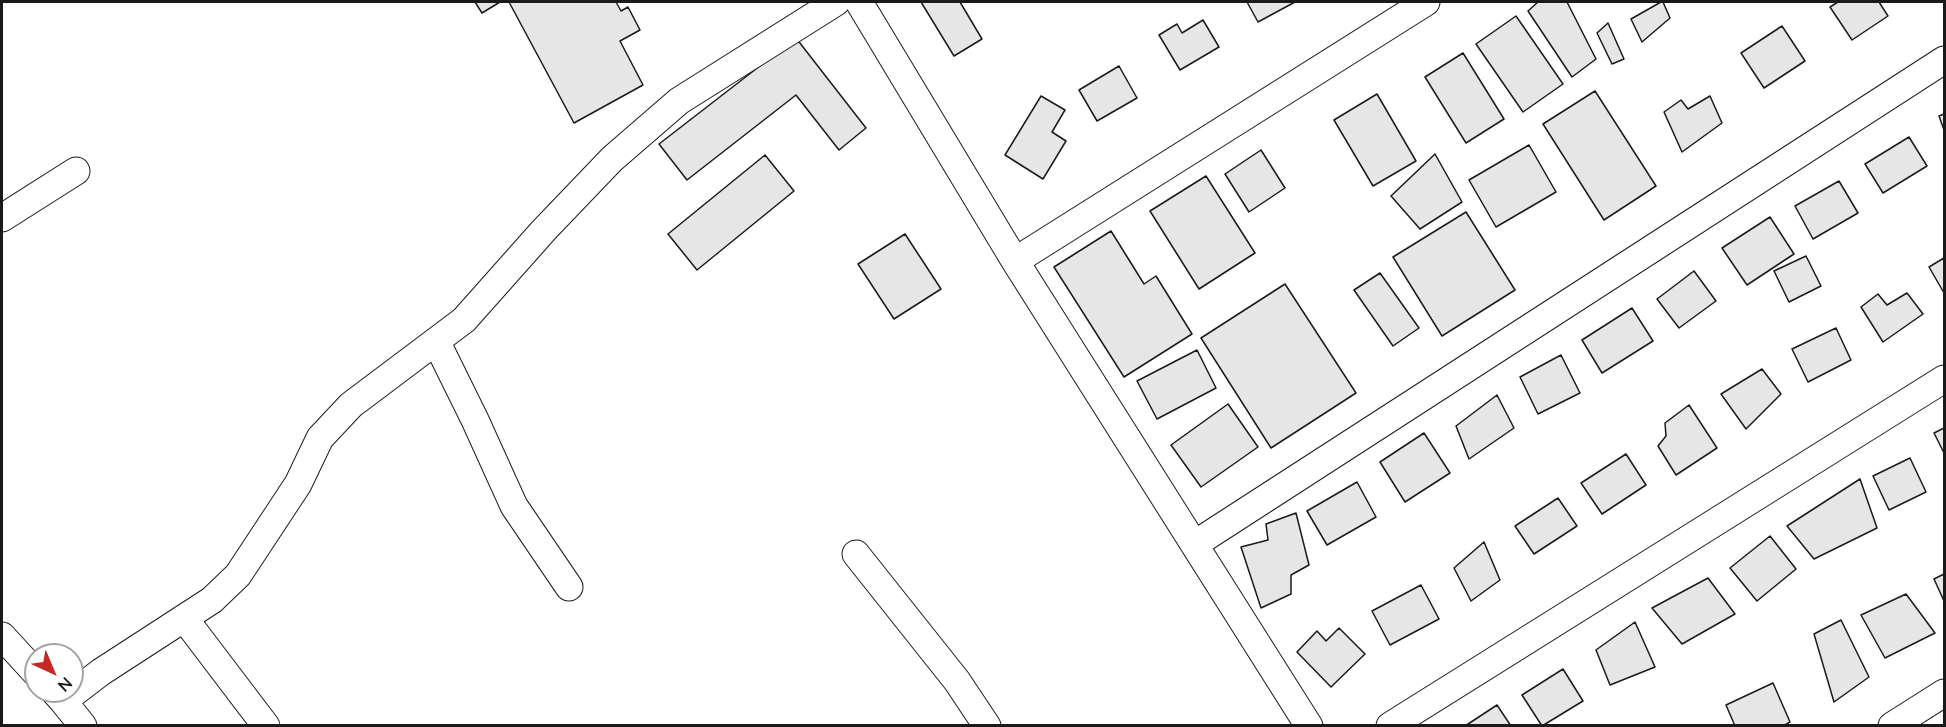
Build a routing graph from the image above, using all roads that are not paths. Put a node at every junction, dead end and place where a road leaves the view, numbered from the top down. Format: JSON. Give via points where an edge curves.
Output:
{"nodes":[{"id":1,"x":836,"y":2,"type":"edge"},
{"id":2,"x":859,"y":2,"type":"edge"},
{"id":3,"x":1426,"y":2,"type":"edge"},
{"id":4,"x":1944,"y":60,"type":"edge"},
{"id":5,"x":76,"y":171,"type":"dead end"},
{"id":6,"x":2,"y":218,"type":"edge"},
{"id":7,"x":1015,"y":261,"type":"junction"},
{"id":8,"x":436,"y":341,"type":"junction"},
{"id":9,"x":1944,"y":379,"type":"edge"},
{"id":10,"x":1195,"y":544,"type":"junction"},
{"id":11,"x":856,"y":554,"type":"dead end"},
{"id":12,"x":569,"y":587,"type":"dead end"},
{"id":13,"x":184,"y":618,"type":"junction"},
{"id":14,"x":2,"y":636,"type":"edge"},
{"id":15,"x":24,"y":659,"type":"edge"},
{"id":16,"x":84,"y":681,"type":"edge"},
{"id":17,"x":1944,"y":693,"type":"edge"},
{"id":18,"x":64,"y":703,"type":"edge"},
{"id":19,"x":83,"y":726,"type":"edge"},
{"id":20,"x":266,"y":726,"type":"edge"},
{"id":21,"x":987,"y":726,"type":"edge"},
{"id":22,"x":1309,"y":726,"type":"edge"},
{"id":23,"x":1390,"y":726,"type":"edge"},
{"id":24,"x":1892,"y":726,"type":"edge"}],
"edges":[{"from":1,"to":8,"type":"street","via":[[679,101],[612,159],[464,320]]},
{"from":2,"to":7,"type":"street"},
{"from":3,"to":7,"type":"street"},
{"from":4,"to":10,"type":"street"},
{"from":5,"to":6,"type":"street"},
{"from":7,"to":10,"type":"street"},
{"from":8,"to":12,"type":"street","via":[[514,506]]},
{"from":8,"to":13,"type":"street","via":[[351,405],[321,438],[298,484],[238,575],[212,600]]},
{"from":9,"to":23,"type":"street"},
{"from":10,"to":22,"type":"street"},
{"from":11,"to":21,"type":"street","via":[[957,681]]},
{"from":13,"to":16,"type":"street"},
{"from":13,"to":20,"type":"street"},
{"from":14,"to":15,"type":"street"},
{"from":17,"to":24,"type":"street"},
{"from":18,"to":19,"type":"street"}]}
